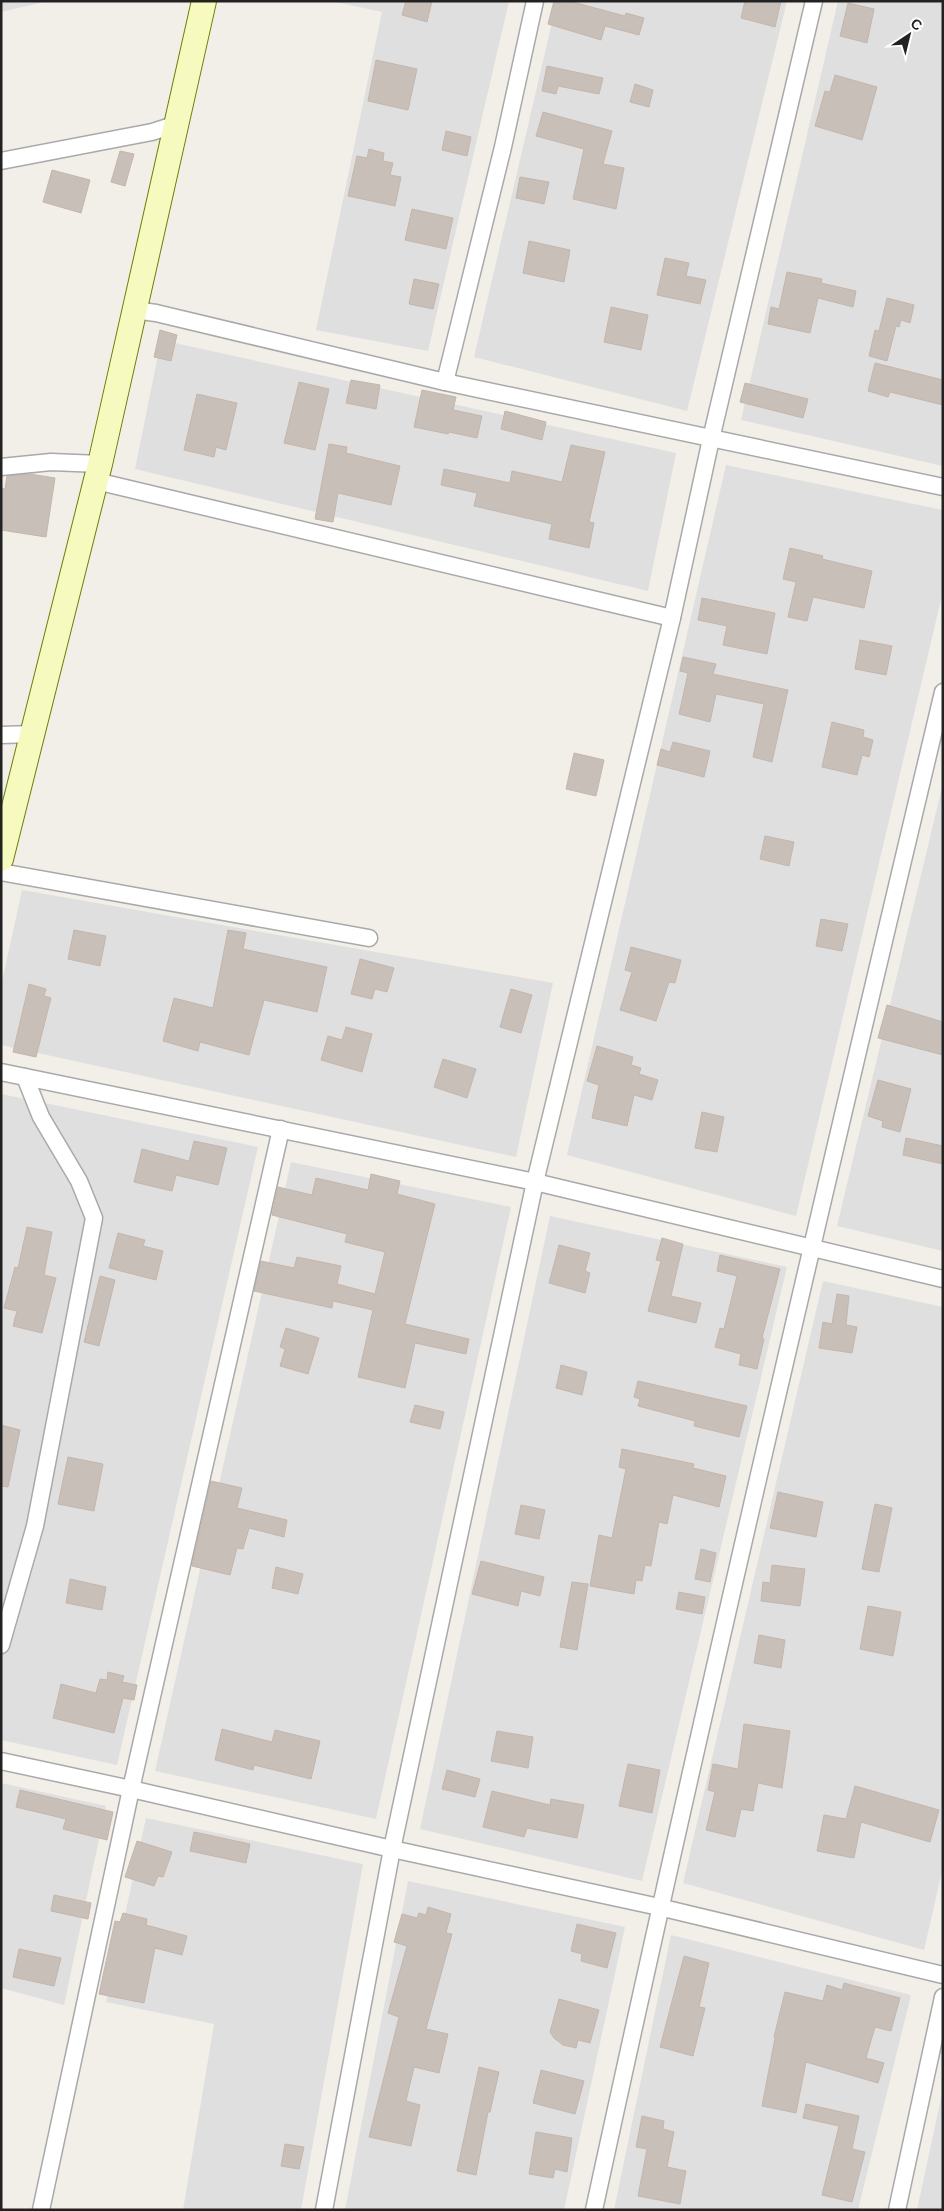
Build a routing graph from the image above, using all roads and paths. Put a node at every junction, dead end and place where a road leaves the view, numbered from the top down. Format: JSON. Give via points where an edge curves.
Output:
{"nodes":[{"id":1,"x":204,"y":1,"type":"edge"},
{"id":2,"x":535,"y":1,"type":"edge"},
{"id":3,"x":814,"y":1,"type":"edge"},
{"id":4,"x":177,"y":124,"type":"junction"},
{"id":5,"x":1,"y":161,"type":"edge"},
{"id":6,"x":134,"y":310,"type":"junction"},
{"id":7,"x":445,"y":382,"type":"junction"},
{"id":8,"x":711,"y":439,"type":"junction"},
{"id":9,"x":1,"y":468,"type":"edge"},
{"id":10,"x":98,"y":472,"type":"junction"},
{"id":11,"x":943,"y":487,"type":"edge"},
{"id":12,"x":672,"y":618,"type":"junction"},
{"id":13,"x":943,"y":692,"type":"edge"},
{"id":14,"x":34,"y":734,"type":"junction"},
{"id":15,"x":1,"y":735,"type":"edge"},
{"id":16,"x":1,"y":859,"type":"edge"},
{"id":17,"x":1,"y":872,"type":"edge"},
{"id":18,"x":368,"y":938,"type":"dead end"},
{"id":19,"x":1,"y":1072,"type":"edge"},
{"id":20,"x":25,"y":1077,"type":"junction"},
{"id":21,"x":280,"y":1129,"type":"junction"},
{"id":22,"x":535,"y":1182,"type":"junction"},
{"id":23,"x":810,"y":1248,"type":"junction"},
{"id":24,"x":943,"y":1279,"type":"edge"},
{"id":25,"x":1,"y":1645,"type":"edge"},
{"id":26,"x":1,"y":1762,"type":"edge"},
{"id":27,"x":132,"y":1788,"type":"junction"},
{"id":28,"x":392,"y":1849,"type":"junction"},
{"id":29,"x":659,"y":1907,"type":"junction"},
{"id":30,"x":943,"y":1976,"type":"edge"},
{"id":31,"x":943,"y":1997,"type":"edge"},
{"id":32,"x":40,"y":2210,"type":"edge"},
{"id":33,"x":324,"y":2210,"type":"edge"},
{"id":34,"x":594,"y":2210,"type":"edge"},
{"id":35,"x":897,"y":2210,"type":"edge"}],
"edges":[{"from":1,"to":4,"type":"street"},
{"from":2,"to":7,"type":"street"},
{"from":3,"to":8,"type":"street"},
{"from":4,"to":5,"type":"street","via":[[152,132]]},
{"from":4,"to":6,"type":"street"},
{"from":6,"to":7,"type":"street"},
{"from":6,"to":10,"type":"street"},
{"from":7,"to":8,"type":"street"},
{"from":8,"to":11,"type":"street"},
{"from":8,"to":12,"type":"street"},
{"from":9,"to":10,"type":"street","via":[[51,462]]},
{"from":10,"to":12,"type":"street"},
{"from":10,"to":14,"type":"street"},
{"from":12,"to":22,"type":"street"},
{"from":13,"to":23,"type":"street"},
{"from":14,"to":15,"type":"street"},
{"from":14,"to":16,"type":"street"},
{"from":17,"to":18,"type":"street"},
{"from":19,"to":20,"type":"street"},
{"from":20,"to":21,"type":"street"},
{"from":20,"to":25,"type":"street","via":[[41,1117],[80,1181],[94,1218],[35,1526]]},
{"from":21,"to":22,"type":"street"},
{"from":21,"to":27,"type":"street"},
{"from":22,"to":23,"type":"street"},
{"from":22,"to":28,"type":"street"},
{"from":23,"to":24,"type":"street"},
{"from":23,"to":29,"type":"street"},
{"from":26,"to":27,"type":"street"},
{"from":27,"to":28,"type":"street"},
{"from":27,"to":32,"type":"street"},
{"from":28,"to":29,"type":"street"},
{"from":28,"to":33,"type":"street"},
{"from":29,"to":30,"type":"street"},
{"from":29,"to":34,"type":"street"},
{"from":31,"to":35,"type":"street"}]}
